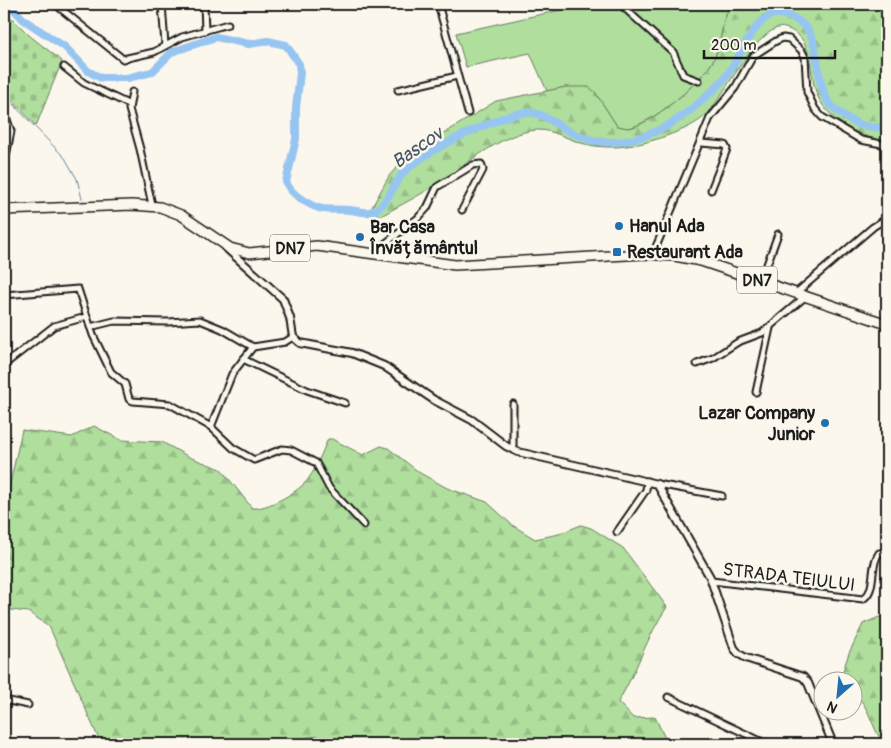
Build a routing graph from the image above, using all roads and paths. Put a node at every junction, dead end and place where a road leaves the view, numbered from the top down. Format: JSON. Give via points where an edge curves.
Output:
{"nodes":[{"id":1,"x":55,"y":4,"type":"edge"},
{"id":2,"x":162,"y":4,"type":"edge"},
{"id":3,"x":204,"y":4,"type":"edge"},
{"id":4,"x":438,"y":4,"type":"edge"},
{"id":5,"x":620,"y":4,"type":"edge"},
{"id":6,"x":228,"y":24,"type":"dead end"},
{"id":7,"x":205,"y":31,"type":"junction"},
{"id":8,"x":165,"y":45,"type":"junction"},
{"id":9,"x":64,"y":67,"type":"dead end"},
{"id":10,"x":457,"y":76,"type":"junction"},
{"id":11,"x":699,"y":81,"type":"dead end"},
{"id":12,"x":4,"y":87,"type":"edge"},
{"id":13,"x":398,"y":90,"type":"dead end"},
{"id":14,"x":132,"y":92,"type":"dead end"},
{"id":15,"x":128,"y":104,"type":"junction"},
{"id":16,"x":468,"y":112,"type":"dead end"},
{"id":17,"x":701,"y":143,"type":"junction"},
{"id":18,"x":887,"y":145,"type":"edge"},
{"id":19,"x":4,"y":166,"type":"edge"},
{"id":20,"x":711,"y":190,"type":"dead end"},
{"id":21,"x":152,"y":205,"type":"junction"},
{"id":22,"x":4,"y":208,"type":"edge"},
{"id":23,"x":27,"y":210,"type":"junction"},
{"id":24,"x":462,"y":210,"type":"dead end"},
{"id":25,"x":4,"y":214,"type":"edge"},
{"id":26,"x":887,"y":218,"type":"edge"},
{"id":27,"x":778,"y":234,"type":"dead end"},
{"id":28,"x":223,"y":244,"type":"junction"},
{"id":29,"x":249,"y":253,"type":"junction"},
{"id":30,"x":372,"y":254,"type":"junction"},
{"id":31,"x":653,"y":254,"type":"junction"},
{"id":32,"x":241,"y":259,"type":"junction"},
{"id":33,"x":761,"y":281,"type":"junction"},
{"id":34,"x":796,"y":293,"type":"junction"},
{"id":35,"x":4,"y":295,"type":"edge"},
{"id":36,"x":806,"y":296,"type":"junction"},
{"id":37,"x":86,"y":317,"type":"junction"},
{"id":38,"x":887,"y":324,"type":"edge"},
{"id":39,"x":90,"y":327,"type":"junction"},
{"id":40,"x":770,"y":328,"type":"junction"},
{"id":41,"x":294,"y":337,"type":"junction"},
{"id":42,"x":253,"y":347,"type":"junction"},
{"id":43,"x":243,"y":359,"type":"junction"},
{"id":44,"x":697,"y":364,"type":"dead end"},
{"id":45,"x":4,"y":365,"type":"edge"},
{"id":46,"x":756,"y":392,"type":"dead end"},
{"id":47,"x":346,"y":403,"type":"dead end"},
{"id":48,"x":514,"y":404,"type":"dead end"},
{"id":49,"x":211,"y":427,"type":"junction"},
{"id":50,"x":512,"y":450,"type":"junction"},
{"id":51,"x":647,"y":481,"type":"junction"},
{"id":52,"x":658,"y":484,"type":"junction"},
{"id":53,"x":722,"y":496,"type":"dead end"},
{"id":54,"x":364,"y":525,"type":"dead end"},
{"id":55,"x":617,"y":532,"type":"dead end"},
{"id":56,"x":887,"y":554,"type":"edge"},
{"id":57,"x":712,"y":581,"type":"junction"},
{"id":58,"x":668,"y":697,"type":"dead end"},
{"id":59,"x":4,"y":700,"type":"edge"},
{"id":60,"x":28,"y":704,"type":"dead end"},
{"id":61,"x":4,"y":741,"type":"edge"},
{"id":62,"x":16,"y":743,"type":"dead end"},
{"id":63,"x":767,"y":744,"type":"edge"},
{"id":64,"x":833,"y":744,"type":"edge"}],
"edges":[{"from":1,"to":8,"type":"street","via":[[123,59],[154,52]]},
{"from":2,"to":8,"type":"street"},
{"from":3,"to":7,"type":"street"},
{"from":4,"to":10,"type":"street"},
{"from":5,"to":11,"type":"street","via":[[673,52],[684,75]]},
{"from":6,"to":7,"type":"street"},
{"from":7,"to":8,"type":"street"},
{"from":9,"to":15,"type":"street","via":[[84,83]]},
{"from":10,"to":13,"type":"street"},
{"from":10,"to":16,"type":"street"},
{"from":12,"to":19,"type":"street","via":[[5,114],[11,130]]},
{"from":14,"to":15,"type":"street"},
{"from":15,"to":21,"type":"street"},
{"from":17,"to":18,"type":"street","via":[[710,118],[735,88],[753,56],[783,38],[793,42],[805,57],[807,92],[822,117],[861,140]]},
{"from":17,"to":20,"type":"street","via":[[725,145],[727,149]]},
{"from":17,"to":31,"type":"street"},
{"from":21,"to":23,"type":"highway","number":"DN7"},
{"from":21,"to":28,"type":"highway","number":"DN7","via":[[181,215]]},
{"from":22,"to":23,"type":"highway","number":"DN7"},
{"from":23,"to":25,"type":"highway","number":"DN7"},
{"from":24,"to":30,"type":"street","via":[[484,170],[481,164],[437,187],[418,218]]},
{"from":26,"to":34,"type":"street"},
{"from":27,"to":33,"type":"street"},
{"from":28,"to":29,"type":"highway","number":"DN7"},
{"from":28,"to":32,"type":"street","via":[[231,254]]},
{"from":29,"to":30,"type":"highway","number":"DN7","via":[[317,246]]},
{"from":29,"to":32,"type":"street"},
{"from":30,"to":31,"type":"highway","number":"DN7","via":[[455,265]]},
{"from":31,"to":33,"type":"highway","number":"DN7","via":[[688,258]]},
{"from":32,"to":41,"type":"street","via":[[282,299]]},
{"from":33,"to":34,"type":"highway","number":"DN7"},
{"from":34,"to":36,"type":"highway","number":"DN7"},
{"from":35,"to":37,"type":"street","via":[[78,289]]},
{"from":36,"to":38,"type":"highway","number":"DN7"},
{"from":36,"to":40,"type":"street"},
{"from":37,"to":39,"type":"street"},
{"from":37,"to":45,"type":"street","via":[[54,326]]},
{"from":39,"to":42,"type":"street","via":[[114,321],[200,320],[222,328]]},
{"from":39,"to":49,"type":"street","via":[[111,372],[125,384],[129,399],[170,404]]},
{"from":40,"to":44,"type":"street"},
{"from":40,"to":46,"type":"street"},
{"from":41,"to":42,"type":"street","via":[[285,342]]},
{"from":41,"to":50,"type":"street","via":[[304,345],[352,353],[384,366],[434,400],[472,420]]},
{"from":42,"to":43,"type":"street"},
{"from":43,"to":47,"type":"street","via":[[307,390]]},
{"from":43,"to":49,"type":"street","via":[[227,385]]},
{"from":48,"to":50,"type":"street"},
{"from":49,"to":54,"type":"street","via":[[234,448],[254,460],[282,449],[312,460],[329,488]]},
{"from":50,"to":51,"type":"street"},
{"from":51,"to":52,"type":"street"},
{"from":51,"to":55,"type":"street","via":[[646,490]]},
{"from":52,"to":53,"type":"street"},
{"from":52,"to":57,"type":"street"},
{"from":56,"to":57,"type":"street","name":"STRADA TEIULUI","via":[[879,553],[875,558],[870,591],[863,599]]},
{"from":57,"to":64,"type":"street","via":[[738,654],[803,677]]},
{"from":58,"to":63,"type":"street"},
{"from":59,"to":60,"type":"street"},
{"from":61,"to":62,"type":"street"}]}
